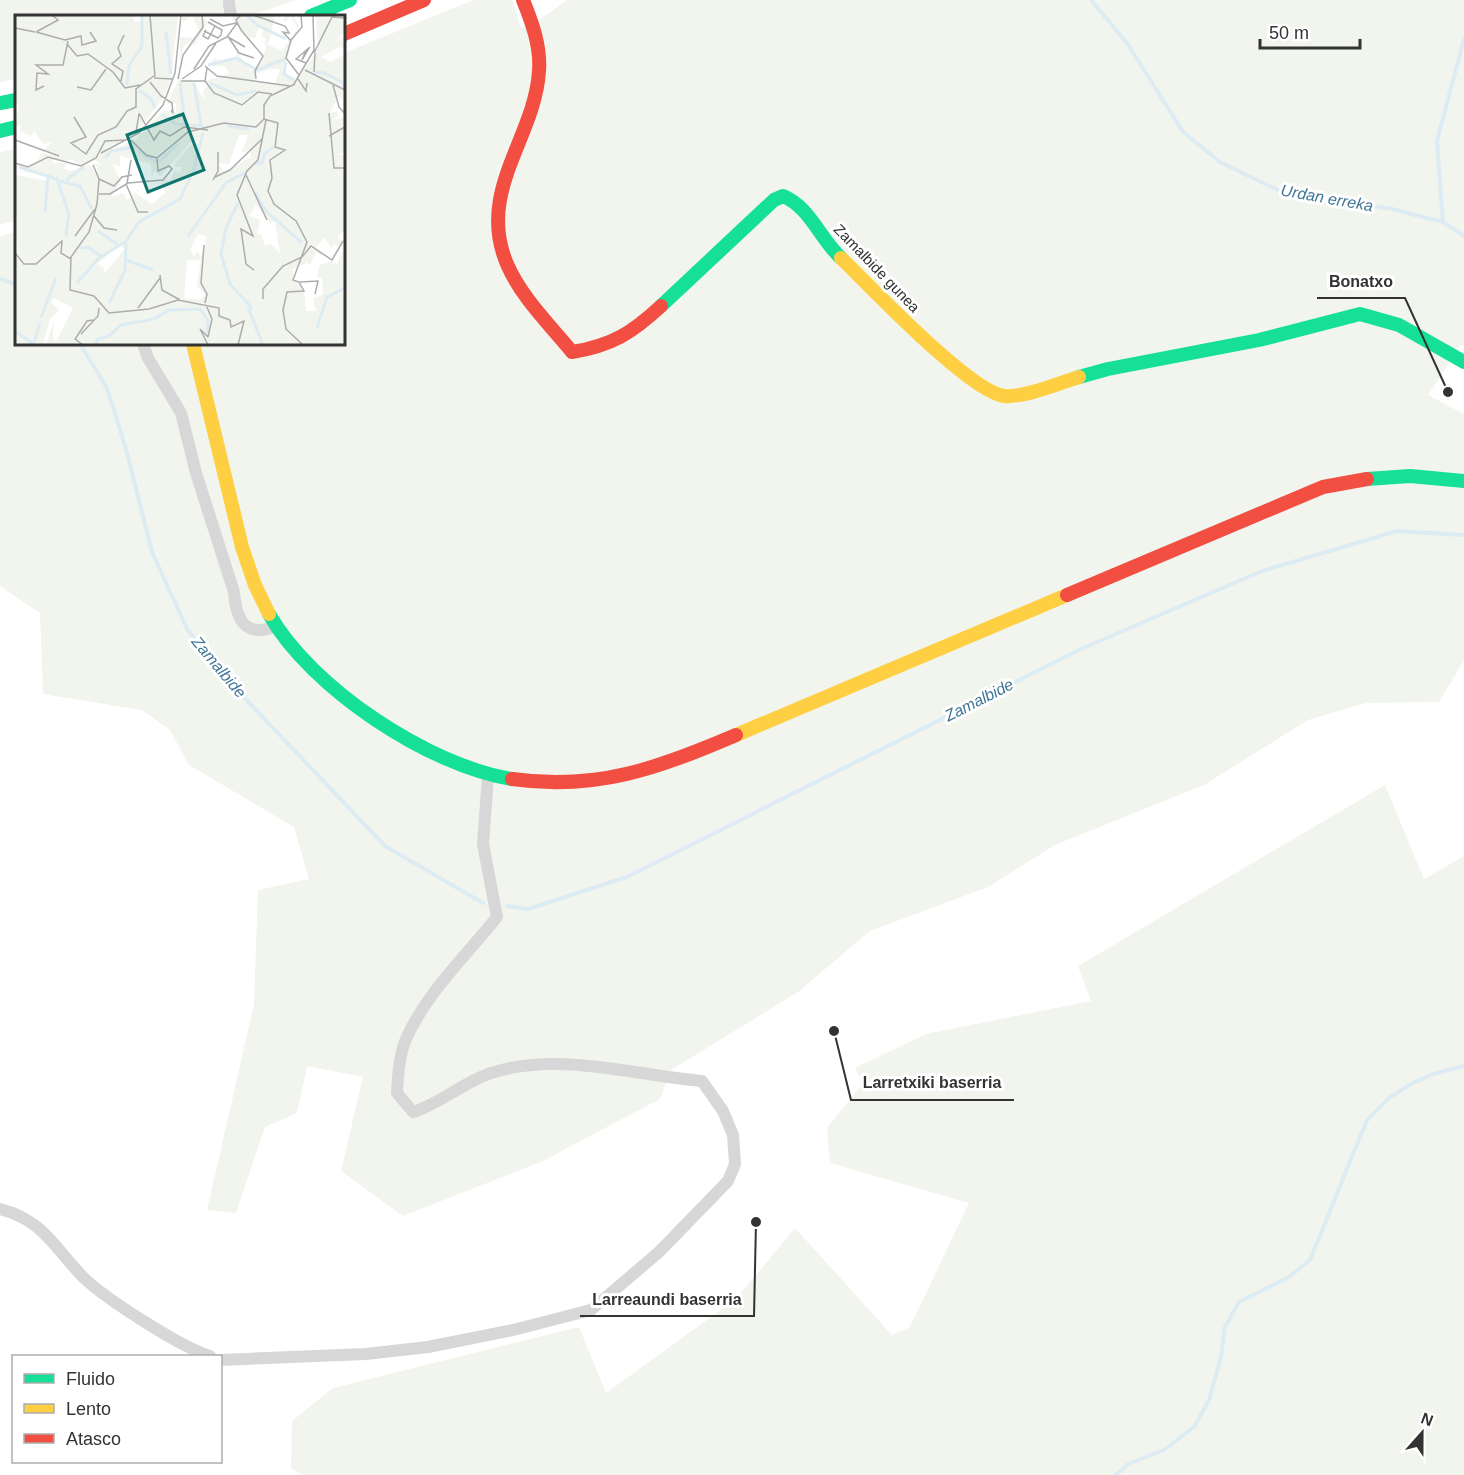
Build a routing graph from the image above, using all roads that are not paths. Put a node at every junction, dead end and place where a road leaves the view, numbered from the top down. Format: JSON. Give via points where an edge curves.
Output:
{"nodes":[{"id":1,"x":350,"y":0,"type":"edge"},
{"id":2,"x":424,"y":0,"type":"edge"},
{"id":3,"x":523,"y":0,"type":"edge"},
{"id":4,"x":313,"y":15,"type":"edge"},
{"id":5,"x":345,"y":34,"type":"edge"},
{"id":6,"x":15,"y":100,"type":"edge"},
{"id":7,"x":0,"y":103,"type":"edge"},
{"id":8,"x":15,"y":127,"type":"edge"},
{"id":9,"x":0,"y":131,"type":"edge"},
{"id":10,"x":143,"y":345,"type":"edge"},
{"id":11,"x":194,"y":345,"type":"edge"},
{"id":12,"x":1464,"y":362,"type":"edge"},
{"id":13,"x":1464,"y":481,"type":"edge"},
{"id":14,"x":276,"y":626,"type":"junction"},
{"id":15,"x":488,"y":776,"type":"junction"},
{"id":16,"x":0,"y":1209,"type":"edge"},
{"id":17,"x":208,"y":1355,"type":"edge"},
{"id":18,"x":222,"y":1360,"type":"edge"}],
"edges":[{"from":1,"to":4,"type":"main road"},
{"from":2,"to":5,"type":"main road"},
{"from":3,"to":12,"type":"main road","name":"Zamalbide gunea","via":[[539,50],[537,84],[498,200],[497,240],[509,270],[572,352],[597,348],[634,331],[774,200],[783,196],[798,202],[830,247],[935,349],[982,389],[995,394],[1023,393],[1108,369],[1259,340],[1360,315],[1400,325]]},
{"from":6,"to":7,"type":"main road"},
{"from":8,"to":9,"type":"main road"},
{"from":10,"to":14,"type":"street","via":[[181,413],[198,482],[234,592],[236,611],[243,624],[255,630]]},
{"from":11,"to":14,"type":"main road","via":[[246,556],[255,586]]},
{"from":13,"to":15,"type":"main road","via":[[1377,476],[1323,487],[637,774],[577,784],[520,782]]},
{"from":14,"to":15,"type":"main road","via":[[313,668],[377,720],[424,749]]},
{"from":15,"to":18,"type":"street","via":[[483,844],[497,917],[436,986],[422,1010],[406,1040],[397,1093],[413,1112],[490,1073],[524,1065],[592,1066],[702,1081],[734,1135],[735,1164],[728,1181],[659,1252],[591,1310],[428,1347],[366,1354]]},
{"from":16,"to":17,"type":"street","via":[[33,1222],[106,1295]]}]}
